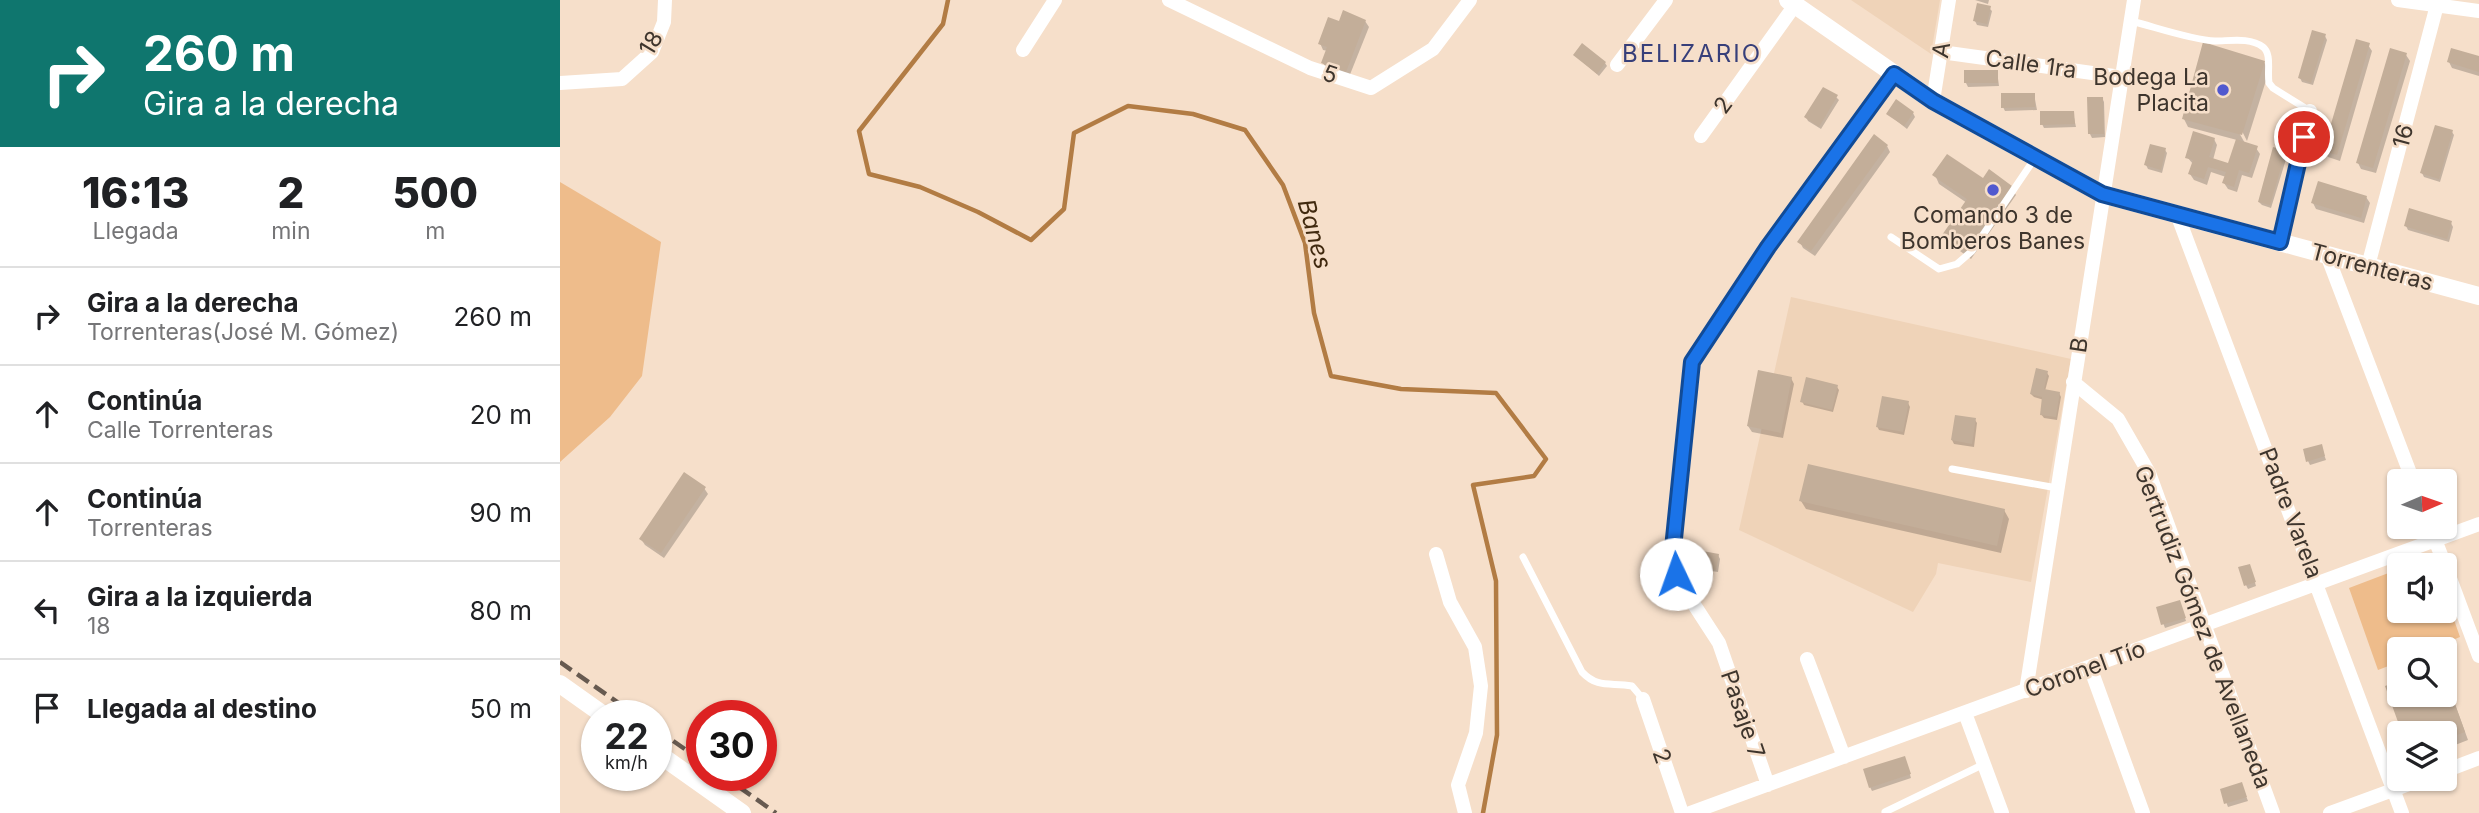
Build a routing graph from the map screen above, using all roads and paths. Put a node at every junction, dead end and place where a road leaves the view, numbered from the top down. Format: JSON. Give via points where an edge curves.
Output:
{"nodes":[{"id":1,"x":665,"y":0,"type":"edge"},
{"id":2,"x":1055,"y":0,"type":"edge"},
{"id":3,"x":1169,"y":0,"type":"edge"},
{"id":4,"x":1470,"y":0,"type":"edge"},
{"id":5,"x":1666,"y":0,"type":"edge"},
{"id":6,"x":1949,"y":0,"type":"edge"},
{"id":7,"x":2134,"y":0,"type":"edge"},
{"id":8,"x":2398,"y":0,"type":"edge"},
{"id":9,"x":1791,"y":3,"type":"edge"},
{"id":10,"x":2437,"y":5,"type":"junction"},
{"id":11,"x":2479,"y":10,"type":"edge"},
{"id":12,"x":2131,"y":21,"type":"junction"},
{"id":13,"x":1023,"y":50,"type":"dead end"},
{"id":14,"x":1941,"y":52,"type":"junction"},
{"id":15,"x":1617,"y":65,"type":"dead end"},
{"id":16,"x":1894,"y":74,"type":"junction"},
{"id":17,"x":2122,"y":77,"type":"junction"},
{"id":18,"x":560,"y":83,"type":"edge"},
{"id":19,"x":1933,"y":101,"type":"junction"},
{"id":20,"x":2311,"y":111,"type":"joint"},
{"id":21,"x":1701,"y":136,"type":"dead end"},
{"id":22,"x":2035,"y":157,"type":"junction"},
{"id":23,"x":2102,"y":194,"type":"junction"},
{"id":24,"x":2177,"y":214,"type":"junction"},
{"id":25,"x":1891,"y":237,"type":"dead end"},
{"id":26,"x":2280,"y":242,"type":"junction"},
{"id":27,"x":2326,"y":255,"type":"junction"},
{"id":28,"x":2368,"y":266,"type":"junction"},
{"id":29,"x":2479,"y":296,"type":"edge"},
{"id":30,"x":2073,"y":382,"type":"junction"},
{"id":31,"x":1952,"y":469,"type":"dead end"},
{"id":32,"x":2408,"y":469,"type":"edge"},
{"id":33,"x":2057,"y":488,"type":"junction"},
{"id":34,"x":2479,"y":524,"type":"edge"},
{"id":35,"x":2457,"y":528,"type":"edge"},
{"id":36,"x":2419,"y":539,"type":"edge"},
{"id":37,"x":1436,"y":554,"type":"dead end"},
{"id":38,"x":1523,"y":557,"type":"dead end"},
{"id":39,"x":2317,"y":583,"type":"junction"},
{"id":40,"x":2457,"y":597,"type":"edge"},
{"id":41,"x":2204,"y":625,"type":"junction"},
{"id":42,"x":2479,"y":656,"type":"edge"},
{"id":43,"x":1807,"y":659,"type":"dead end"},
{"id":44,"x":2090,"y":667,"type":"junction"},
{"id":45,"x":560,"y":684,"type":"edge"},
{"id":46,"x":2026,"y":691,"type":"junction"},
{"id":47,"x":1643,"y":699,"type":"joint"},
{"id":48,"x":582,"y":700,"type":"edge"},
{"id":49,"x":1965,"y":713,"type":"junction"},
{"id":50,"x":1844,"y":757,"type":"junction"},
{"id":51,"x":2479,"y":758,"type":"edge"},
{"id":52,"x":672,"y":763,"type":"edge"},
{"id":53,"x":1984,"y":764,"type":"junction"},
{"id":54,"x":2457,"y":766,"type":"edge"},
{"id":55,"x":2387,"y":774,"type":"edge"},
{"id":56,"x":1768,"y":785,"type":"junction"},
{"id":57,"x":2390,"y":791,"type":"edge"},
{"id":58,"x":2393,"y":791,"type":"edge"},
{"id":59,"x":1697,"y":812,"type":"edge"},
{"id":60,"x":1885,"y":812,"type":"edge"},
{"id":61,"x":742,"y":813,"type":"edge"},
{"id":62,"x":1465,"y":813,"type":"edge"},
{"id":63,"x":1682,"y":813,"type":"edge"},
{"id":64,"x":2002,"y":813,"type":"edge"},
{"id":65,"x":2143,"y":813,"type":"edge"},
{"id":66,"x":2273,"y":813,"type":"edge"},
{"id":67,"x":2330,"y":813,"type":"edge"},
{"id":68,"x":2402,"y":813,"type":"edge"}],
"edges":[{"from":1,"to":18,"type":"street","name":"18","via":[[664,22],[652,52],[622,79]]},
{"from":2,"to":13,"type":"street"},
{"from":3,"to":4,"type":"street","name":"5","via":[[1310,68],[1371,88],[1433,49]]},
{"from":5,"to":15,"type":"street"},
{"from":6,"to":14,"type":"street","name":"A"},
{"from":7,"to":12,"type":"street","name":"B"},
{"from":8,"to":10,"type":"street"},
{"from":9,"to":16,"type":"street","name":"Torrenteras"},
{"from":9,"to":21,"type":"street","name":"2"},
{"from":10,"to":11,"type":"street"},
{"from":10,"to":28,"type":"street","name":"16"},
{"from":12,"to":17,"type":"street","name":"B"},
{"from":12,"to":20,"type":"lane","via":[[2212,41],[2255,43],[2268,54],[2273,88]]},
{"from":14,"to":17,"type":"street","name":"Calle 1ra"},
{"from":14,"to":19,"type":"street","name":"A"},
{"from":16,"to":19,"type":"street","name":"Torrenteras"},
{"from":16,"to":56,"type":"street","name":"Pasaje 7","via":[[1768,247],[1692,362],[1672,566],[1719,643]]},
{"from":17,"to":23,"type":"street","name":"B"},
{"from":19,"to":22,"type":"street","name":"Torrenteras"},
{"from":20,"to":26,"type":"street"},
{"from":22,"to":23,"type":"street","name":"Torrenteras"},
{"from":22,"to":25,"type":"lane","via":[[1972,251],[1957,264],[1939,269]]},
{"from":23,"to":24,"type":"street","name":"Torrenteras"},
{"from":23,"to":30,"type":"street","name":"B"},
{"from":24,"to":26,"type":"street","name":"Torrenteras"},
{"from":24,"to":39,"type":"street","name":"Padre Varela"},
{"from":26,"to":27,"type":"street","name":"Torrenteras"},
{"from":27,"to":28,"type":"street","name":"Torrenteras"},
{"from":27,"to":32,"type":"street"},
{"from":28,"to":29,"type":"street","name":"Torrenteras"},
{"from":30,"to":33,"type":"street","name":"B"},
{"from":30,"to":41,"type":"street","name":"Gertrudiz Gómez de Avellaneda","via":[[2119,419],[2149,473]]},
{"from":31,"to":33,"type":"lane"},
{"from":33,"to":46,"type":"street","name":"B"},
{"from":34,"to":35,"type":"street","name":"Coronel Tío"},
{"from":36,"to":39,"type":"street","name":"Coronel Tío"},
{"from":37,"to":62,"type":"street","via":[[1450,602],[1475,647],[1480,686],[1476,733],[1458,785]]},
{"from":38,"to":47,"type":"lane","via":[[1582,672],[1602,684],[1632,686]]},
{"from":39,"to":41,"type":"street","name":"Coronel Tío"},
{"from":39,"to":55,"type":"street","name":"Padre Varela"},
{"from":40,"to":42,"type":"street"},
{"from":41,"to":44,"type":"street","name":"Coronel Tío"},
{"from":41,"to":66,"type":"street","name":"Gertrudiz Gómez de Avellaneda"},
{"from":43,"to":50,"type":"street"},
{"from":44,"to":46,"type":"street","name":"Coronel Tío"},
{"from":44,"to":65,"type":"street"},
{"from":45,"to":48,"type":"street"},
{"from":46,"to":49,"type":"street","name":"Coronel Tío"},
{"from":47,"to":63,"type":"street","name":"2"},
{"from":49,"to":50,"type":"street","name":"Coronel Tío"},
{"from":49,"to":53,"type":"street"},
{"from":50,"to":56,"type":"street","name":"Coronel Tío"},
{"from":51,"to":54,"type":"street"},
{"from":52,"to":61,"type":"street"},
{"from":53,"to":60,"type":"lane"},
{"from":53,"to":64,"type":"street"},
{"from":56,"to":59,"type":"street","name":"Coronel Tío"},
{"from":57,"to":67,"type":"street"},
{"from":58,"to":68,"type":"street","name":"Padre Varela"}]}
